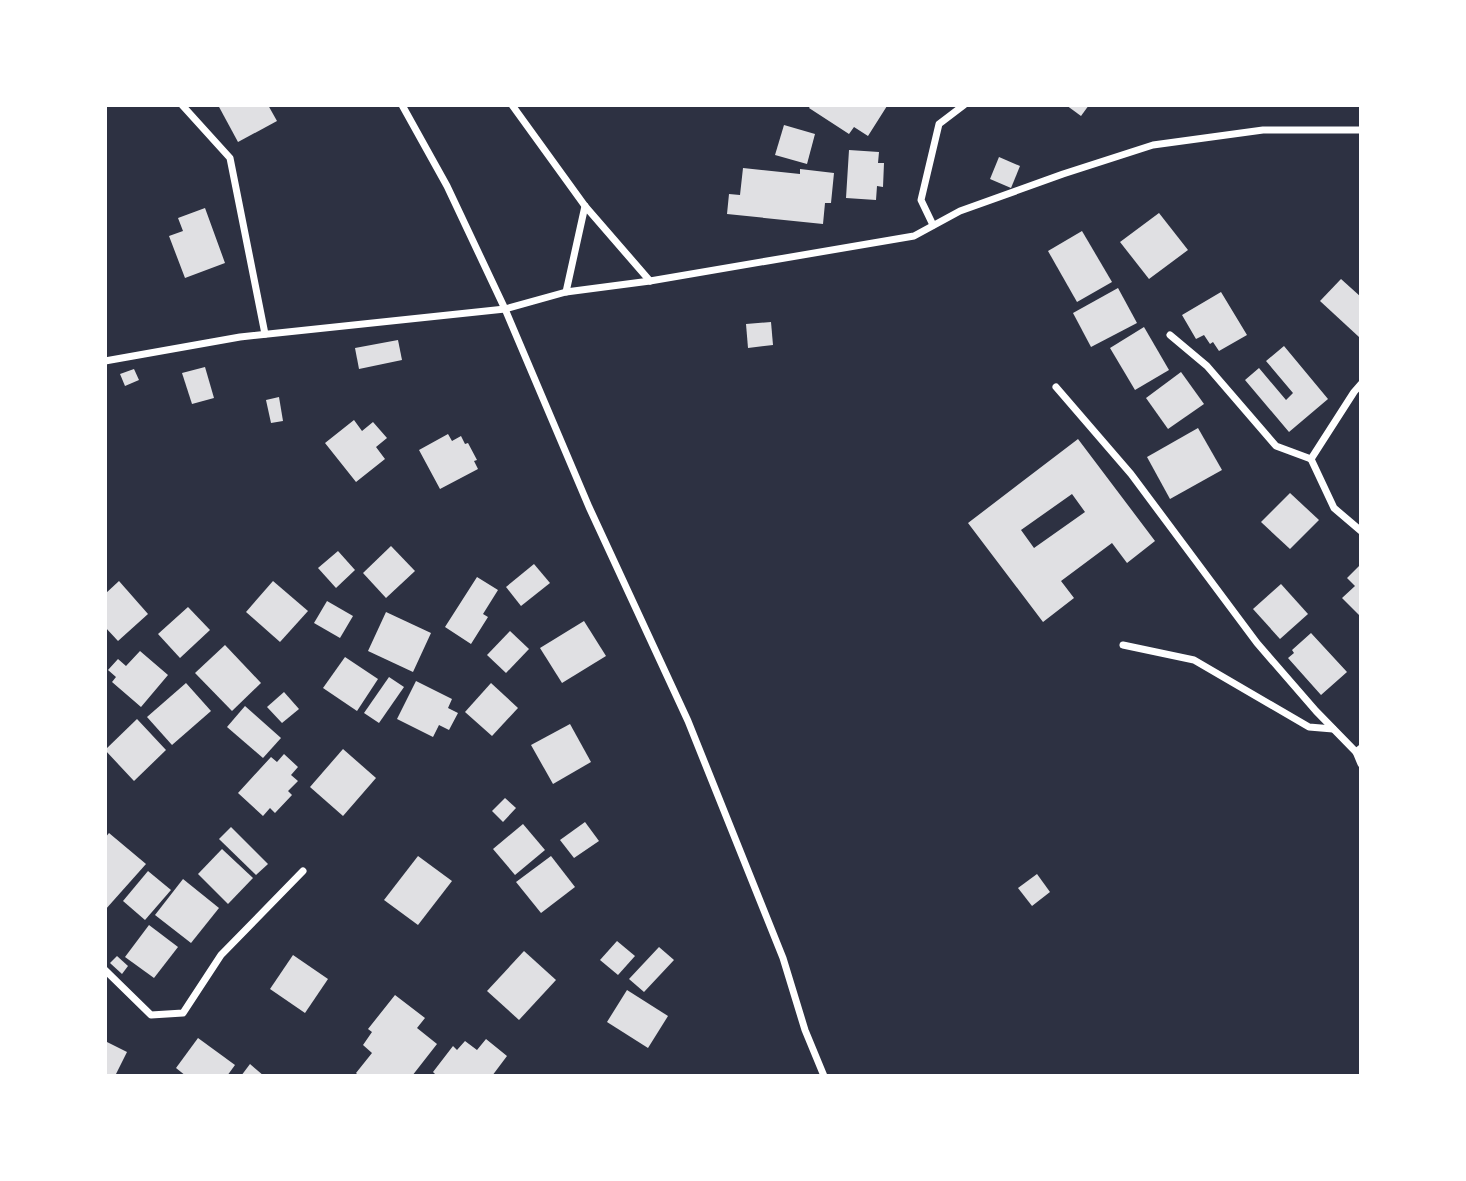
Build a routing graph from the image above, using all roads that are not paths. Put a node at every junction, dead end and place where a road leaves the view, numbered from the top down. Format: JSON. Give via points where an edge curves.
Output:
{"nodes":[{"id":1,"x":183,"y":105,"type":"edge"},
{"id":2,"x":402,"y":105,"type":"edge"},
{"id":3,"x":512,"y":105,"type":"edge"},
{"id":4,"x":964,"y":105,"type":"edge"},
{"id":5,"x":1361,"y":130,"type":"edge"},
{"id":6,"x":585,"y":205,"type":"junction"},
{"id":7,"x":933,"y":225,"type":"junction"},
{"id":8,"x":650,"y":281,"type":"junction"},
{"id":9,"x":566,"y":292,"type":"junction"},
{"id":10,"x":505,"y":309,"type":"junction"},
{"id":11,"x":265,"y":334,"type":"junction"},
{"id":12,"x":1171,"y":335,"type":"dead end"},
{"id":13,"x":105,"y":360,"type":"edge"},
{"id":14,"x":1361,"y":384,"type":"edge"},
{"id":15,"x":1056,"y":387,"type":"dead end"},
{"id":16,"x":1311,"y":459,"type":"junction"},
{"id":17,"x":1361,"y":531,"type":"edge"},
{"id":18,"x":1123,"y":645,"type":"dead end"},
{"id":19,"x":1334,"y":729,"type":"junction"},
{"id":20,"x":1359,"y":750,"type":"edge"},
{"id":21,"x":1361,"y":764,"type":"edge"},
{"id":22,"x":303,"y":871,"type":"dead end"},
{"id":23,"x":105,"y":970,"type":"edge"},
{"id":24,"x":824,"y":1076,"type":"edge"}],
"edges":[{"from":1,"to":11,"type":"street","via":[[230,158]]},
{"from":2,"to":10,"type":"street","via":[[447,186]]},
{"from":3,"to":6,"type":"street"},
{"from":4,"to":7,"type":"street","via":[[939,124],[921,200]]},
{"from":5,"to":7,"type":"street","via":[[1263,130],[1153,145],[960,211]]},
{"from":6,"to":8,"type":"street"},
{"from":6,"to":9,"type":"street"},
{"from":7,"to":8,"type":"street","via":[[914,236]]},
{"from":8,"to":9,"type":"street"},
{"from":9,"to":10,"type":"street"},
{"from":10,"to":11,"type":"street"},
{"from":10,"to":24,"type":"street","via":[[589,507],[688,721],[783,958]]},
{"from":11,"to":13,"type":"street"},
{"from":12,"to":16,"type":"street","via":[[1207,366],[1276,446]]},
{"from":14,"to":16,"type":"street"},
{"from":15,"to":19,"type":"street","via":[[1131,474],[1257,643]]},
{"from":16,"to":17,"type":"street","via":[[1334,508]]},
{"from":18,"to":19,"type":"street","via":[[1194,660],[1309,727]]},
{"from":19,"to":20,"type":"street"},
{"from":20,"to":21,"type":"street"},
{"from":22,"to":23,"type":"street","via":[[221,955],[183,1013],[151,1015]]}]}
